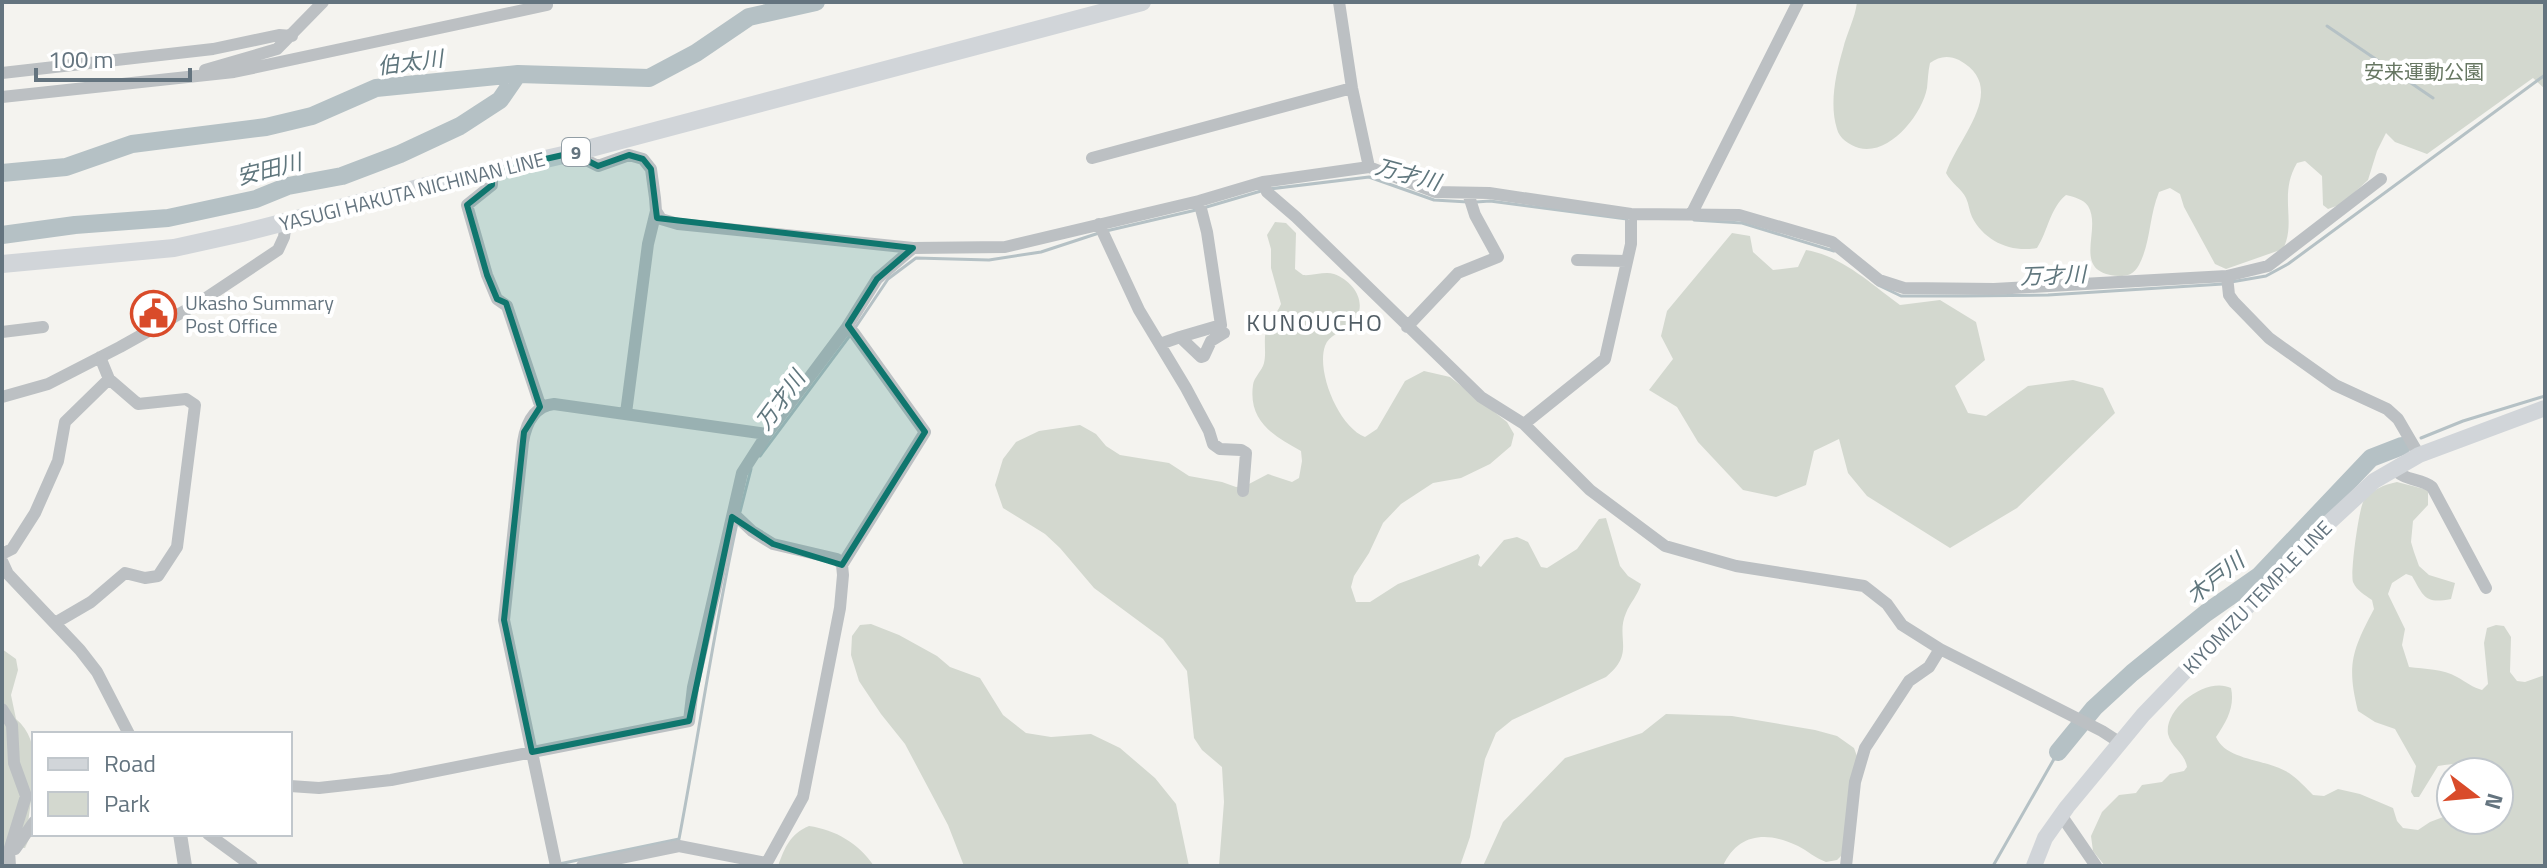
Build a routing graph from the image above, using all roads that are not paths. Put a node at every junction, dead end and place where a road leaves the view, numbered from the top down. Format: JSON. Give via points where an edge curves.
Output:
{"nodes":[{"id":1,"x":323,"y":2,"type":"edge"},
{"id":2,"x":1142,"y":2,"type":"edge"},
{"id":3,"x":1339,"y":2,"type":"edge"},
{"id":4,"x":1798,"y":2,"type":"edge"},
{"id":5,"x":547,"y":5,"type":"dead end"},
{"id":6,"x":292,"y":36,"type":"junction"},
{"id":7,"x":2,"y":73,"type":"edge"},
{"id":8,"x":174,"y":79,"type":"junction"},
{"id":9,"x":1352,"y":88,"type":"junction"},
{"id":10,"x":2,"y":97,"type":"edge"},
{"id":11,"x":572,"y":153,"type":"junction"},
{"id":12,"x":1092,"y":158,"type":"dead end"},
{"id":13,"x":1369,"y":167,"type":"junction"},
{"id":14,"x":492,"y":171,"type":"junction"},
{"id":15,"x":2381,"y":179,"type":"dead end"},
{"id":16,"x":1265,"y":187,"type":"junction"},
{"id":17,"x":1470,"y":200,"type":"junction"},
{"id":18,"x":1201,"y":207,"type":"junction"},
{"id":19,"x":656,"y":211,"type":"junction"},
{"id":20,"x":1692,"y":213,"type":"junction"},
{"id":21,"x":1631,"y":214,"type":"junction"},
{"id":22,"x":286,"y":221,"type":"junction"},
{"id":23,"x":1102,"y":230,"type":"junction"},
{"id":24,"x":913,"y":248,"type":"junction"},
{"id":25,"x":1577,"y":260,"type":"dead end"},
{"id":26,"x":1627,"y":261,"type":"junction"},
{"id":27,"x":2,"y":264,"type":"edge"},
{"id":28,"x":2227,"y":276,"type":"junction"},
{"id":29,"x":43,"y":327,"type":"dead end"},
{"id":30,"x":1407,"y":327,"type":"junction"},
{"id":31,"x":850,"y":330,"type":"junction"},
{"id":32,"x":2,"y":332,"type":"edge"},
{"id":33,"x":1224,"y":333,"type":"dead end"},
{"id":34,"x":1180,"y":337,"type":"junction"},
{"id":35,"x":1160,"y":344,"type":"junction"},
{"id":36,"x":100,"y":357,"type":"junction"},
{"id":37,"x":109,"y":379,"type":"junction"},
{"id":38,"x":2,"y":397,"type":"edge"},
{"id":39,"x":543,"y":406,"type":"junction"},
{"id":40,"x":2545,"y":408,"type":"edge"},
{"id":41,"x":626,"y":413,"type":"junction"},
{"id":42,"x":1524,"y":424,"type":"junction"},
{"id":43,"x":767,"y":434,"type":"junction"},
{"id":44,"x":2419,"y":455,"type":"junction"},
{"id":45,"x":2394,"y":468,"type":"junction"},
{"id":46,"x":1243,"y":491,"type":"dead end"},
{"id":47,"x":737,"y":517,"type":"junction"},
{"id":48,"x":2,"y":554,"type":"edge"},
{"id":49,"x":2,"y":561,"type":"edge"},
{"id":50,"x":842,"y":565,"type":"junction"},
{"id":51,"x":2486,"y":588,"type":"dead end"},
{"id":52,"x":55,"y":623,"type":"junction"},
{"id":53,"x":1940,"y":649,"type":"junction"},
{"id":54,"x":2,"y":709,"type":"edge"},
{"id":55,"x":128,"y":732,"type":"edge"},
{"id":56,"x":2119,"y":742,"type":"junction"},
{"id":57,"x":532,"y":752,"type":"junction"},
{"id":58,"x":292,"y":786,"type":"edge"},
{"id":59,"x":2061,"y":815,"type":"junction"},
{"id":60,"x":32,"y":825,"type":"edge"},
{"id":61,"x":180,"y":836,"type":"edge"},
{"id":62,"x":211,"y":836,"type":"edge"},
{"id":63,"x":556,"y":864,"type":"edge"},
{"id":64,"x":11,"y":865,"type":"edge"},
{"id":65,"x":766,"y":865,"type":"edge"},
{"id":66,"x":185,"y":866,"type":"edge"},
{"id":67,"x":252,"y":866,"type":"edge"},
{"id":68,"x":582,"y":866,"type":"edge"},
{"id":69,"x":1846,"y":866,"type":"edge"},
{"id":70,"x":2034,"y":866,"type":"edge"},
{"id":71,"x":2096,"y":866,"type":"edge"}],
"edges":[{"from":1,"to":6,"type":"street"},
{"from":2,"to":11,"type":"main road","name":"YASUGI HAKUTA NICHINAN LINE","number":"9"},
{"from":3,"to":9,"type":"street"},
{"from":4,"to":20,"type":"street"},
{"from":5,"to":8,"type":"street","via":[[291,61]]},
{"from":6,"to":7,"type":"street"},
{"from":6,"to":8,"type":"street","via":[[277,49]]},
{"from":8,"to":10,"type":"street"},
{"from":9,"to":12,"type":"street"},
{"from":9,"to":13,"type":"street"},
{"from":11,"to":14,"type":"main road","name":"YASUGI HAKUTA NICHINAN LINE","number":"9"},
{"from":11,"to":19,"type":"street","via":[[598,166],[629,155],[643,159],[651,169]]},
{"from":13,"to":16,"type":"street"},
{"from":13,"to":17,"type":"street"},
{"from":14,"to":22,"type":"main road","name":"YASUGI HAKUTA NICHINAN LINE","number":"9"},
{"from":14,"to":39,"type":"street","via":[[492,185],[467,205],[487,275],[497,299],[507,306]]},
{"from":15,"to":28,"type":"street","via":[[2268,266]]},
{"from":16,"to":18,"type":"street"},
{"from":16,"to":30,"type":"street"},
{"from":17,"to":21,"type":"street","via":[[1489,193]]},
{"from":17,"to":30,"type":"street","via":[[1498,257],[1458,273]]},
{"from":18,"to":23,"type":"street"},
{"from":18,"to":34,"type":"street","via":[[1221,325]]},
{"from":19,"to":24,"type":"street","via":[[661,219],[678,224]]},
{"from":19,"to":41,"type":"street"},
{"from":20,"to":21,"type":"street"},
{"from":20,"to":28,"type":"street","via":[[1739,215],[1832,242],[1879,280],[1904,288],[1994,289]]},
{"from":21,"to":26,"type":"street"},
{"from":22,"to":27,"type":"main road","name":"YASUGI HAKUTA NICHINAN LINE","number":"9","via":[[174,248]]},
{"from":22,"to":36,"type":"street","via":[[278,250],[197,304]]},
{"from":23,"to":24,"type":"street","via":[[1005,247]]},
{"from":23,"to":35,"type":"street"},
{"from":24,"to":31,"type":"street","via":[[877,279]]},
{"from":25,"to":26,"type":"street"},
{"from":26,"to":42,"type":"street","via":[[1605,359]]},
{"from":28,"to":44,"type":"street","via":[[2229,295],[2269,338],[2335,385],[2387,409]]},
{"from":29,"to":32,"type":"street"},
{"from":30,"to":42,"type":"street","via":[[1481,397]]},
{"from":31,"to":43,"type":"street"},
{"from":31,"to":50,"type":"street","via":[[925,432]]},
{"from":33,"to":34,"type":"street","via":[[1201,357]]},
{"from":34,"to":35,"type":"street"},
{"from":35,"to":46,"type":"street","via":[[1213,444],[1246,453]]},
{"from":36,"to":37,"type":"street"},
{"from":36,"to":38,"type":"street","via":[[48,384]]},
{"from":37,"to":48,"type":"street","via":[[65,422],[58,461],[35,513],[12,549]]},
{"from":37,"to":52,"type":"street","via":[[138,404],[186,399],[195,405],[177,547],[158,576],[125,573]]},
{"from":39,"to":41,"type":"street"},
{"from":39,"to":57,"type":"street","via":[[524,432],[504,620]]},
{"from":40,"to":44,"type":"main road","name":"KIYOMIZU TEMPLE LINE"},
{"from":41,"to":43,"type":"street"},
{"from":42,"to":53,"type":"street","via":[[1590,490],[1665,546],[1736,566],[1864,586],[1902,625]]},
{"from":43,"to":47,"type":"street","via":[[742,473]]},
{"from":44,"to":45,"type":"main road","name":"KIYOMIZU TEMPLE LINE"},
{"from":45,"to":51,"type":"street","via":[[2432,487]]},
{"from":45,"to":56,"type":"main road","name":"KIYOMIZU TEMPLE LINE","via":[[2323,528]]},
{"from":47,"to":50,"type":"street","via":[[773,544],[837,559]]},
{"from":47,"to":57,"type":"street","via":[[689,721]]},
{"from":49,"to":52,"type":"street"},
{"from":50,"to":65,"type":"street","via":[[840,608],[803,797]]},
{"from":52,"to":55,"type":"street","via":[[97,672]]},
{"from":53,"to":56,"type":"street"},
{"from":53,"to":69,"type":"street","via":[[1929,667],[1909,681],[1865,748],[1855,782]]},
{"from":54,"to":64,"type":"street","via":[[12,725],[14,763],[26,796],[9,851]]},
{"from":56,"to":59,"type":"main road","name":"KIYOMIZU TEMPLE LINE"},
{"from":57,"to":58,"type":"street","via":[[391,780]]},
{"from":57,"to":63,"type":"street"},
{"from":59,"to":70,"type":"main road","name":"KIYOMIZU TEMPLE LINE"},
{"from":59,"to":71,"type":"street"},
{"from":60,"to":64,"type":"street"},
{"from":61,"to":66,"type":"street"},
{"from":62,"to":67,"type":"street"},
{"from":65,"to":68,"type":"street","via":[[679,846]]}]}
